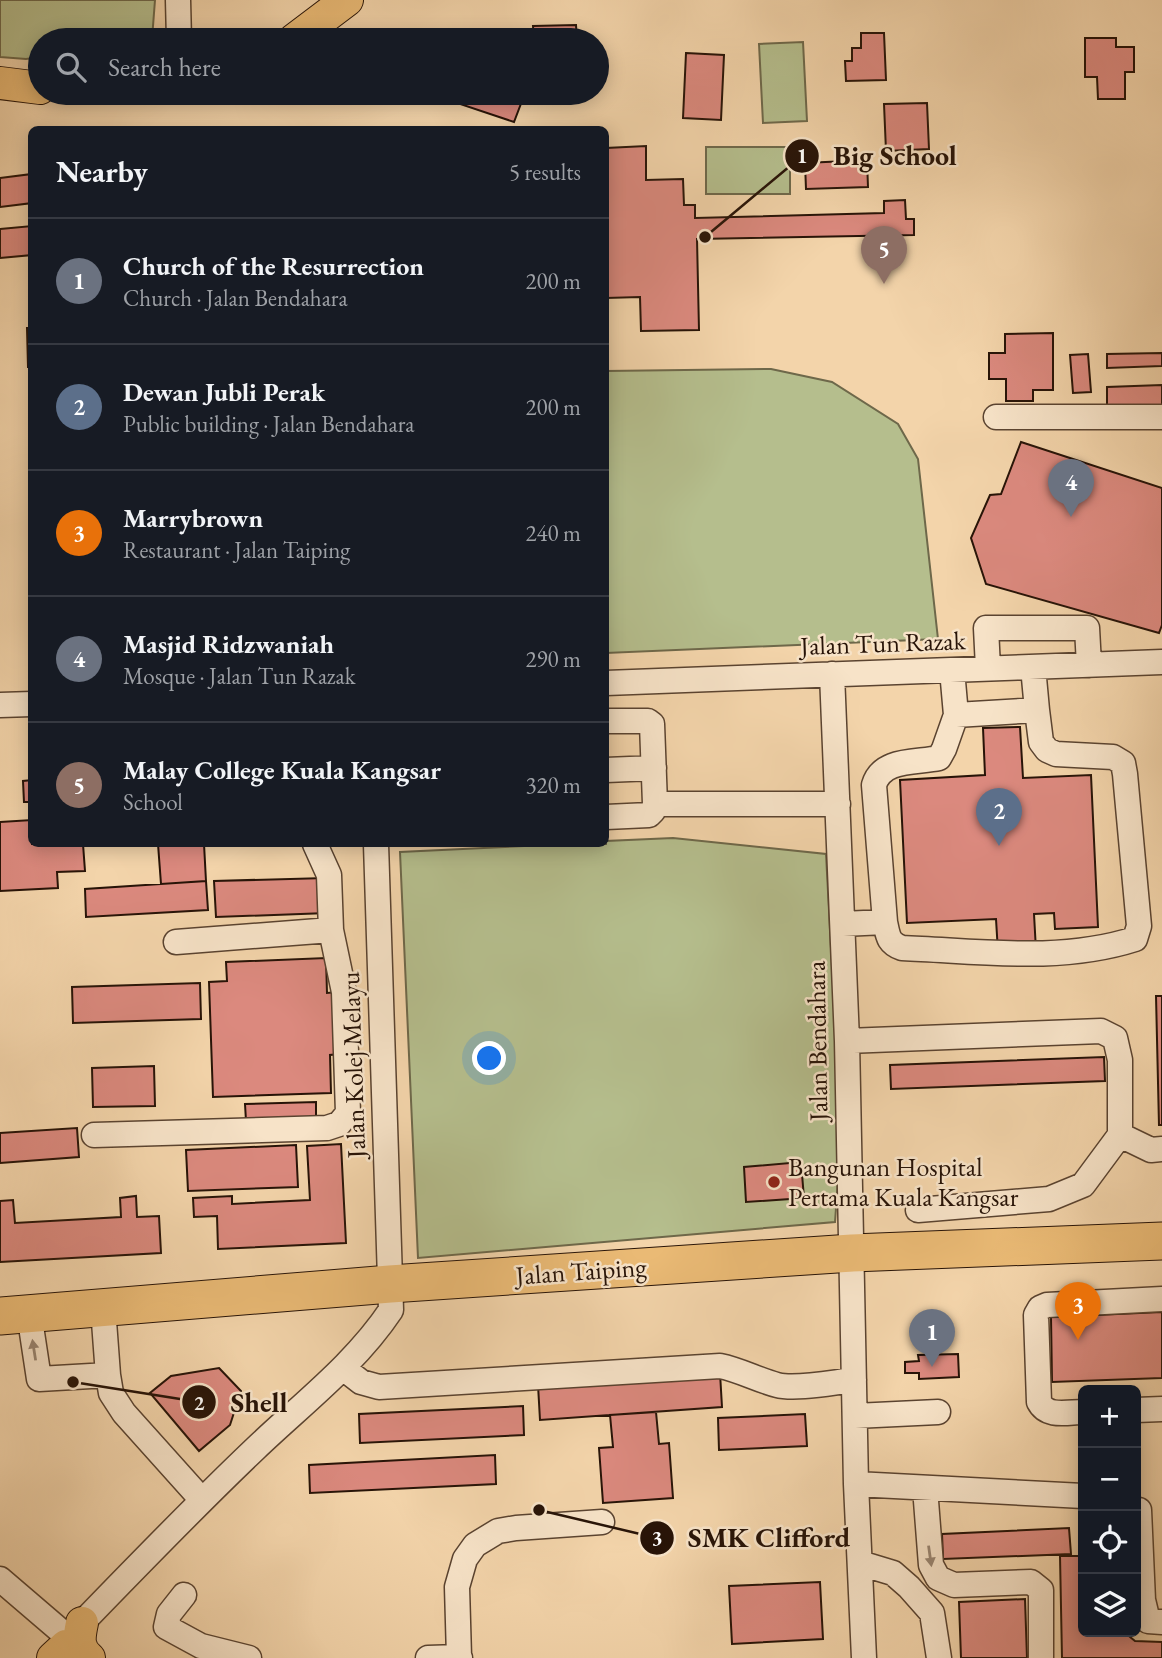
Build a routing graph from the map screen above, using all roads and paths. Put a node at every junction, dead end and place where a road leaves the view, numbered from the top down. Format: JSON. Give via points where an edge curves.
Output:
{"nodes":[{"id":1,"x":178,"y":0,"type":"edge"},
{"id":2,"x":347,"y":0,"type":"edge"},
{"id":3,"x":179,"y":28,"type":"edge"},
{"id":4,"x":310,"y":28,"type":"edge"},
{"id":5,"x":0,"y":83,"type":"edge"},
{"id":6,"x":28,"y":86,"type":"edge"},
{"id":7,"x":996,"y":417,"type":"dead end"},
{"id":8,"x":1162,"y":417,"type":"edge"},
{"id":9,"x":1162,"y":662,"type":"edge"},
{"id":10,"x":1089,"y":665,"type":"junction"},
{"id":11,"x":1033,"y":667,"type":"junction"},
{"id":12,"x":988,"y":668,"type":"junction"},
{"id":13,"x":952,"y":670,"type":"junction"},
{"id":14,"x":831,"y":674,"type":"junction"},
{"id":15,"x":609,"y":683,"type":"edge"},
{"id":16,"x":28,"y":704,"type":"edge"},
{"id":17,"x":0,"y":705,"type":"edge"},
{"id":18,"x":1037,"y":710,"type":"junction"},
{"id":19,"x":956,"y":715,"type":"junction"},
{"id":20,"x":609,"y":721,"type":"edge"},
{"id":21,"x":654,"y":768,"type":"junction"},
{"id":22,"x":609,"y":770,"type":"edge"},
{"id":23,"x":654,"y":804,"type":"junction"},
{"id":24,"x":838,"y":804,"type":"junction"},
{"id":25,"x":609,"y":817,"type":"edge"},
{"id":26,"x":316,"y":847,"type":"edge"},
{"id":27,"x":376,"y":847,"type":"edge"},
{"id":28,"x":885,"y":922,"type":"junction"},
{"id":29,"x":843,"y":924,"type":"junction"},
{"id":30,"x":331,"y":930,"type":"junction"},
{"id":31,"x":176,"y":942,"type":"dead end"},
{"id":32,"x":847,"y":1041,"type":"junction"},
{"id":33,"x":94,"y":1135,"type":"dead end"},
{"id":34,"x":1120,"y":1135,"type":"junction"},
{"id":35,"x":1162,"y":1149,"type":"edge"},
{"id":36,"x":918,"y":1210,"type":"dead end"},
{"id":37,"x":1162,"y":1241,"type":"edge"},
{"id":38,"x":852,"y":1254,"type":"junction"},
{"id":39,"x":390,"y":1284,"type":"junction"},
{"id":40,"x":1162,"y":1299,"type":"edge"},
{"id":41,"x":103,"y":1308,"type":"junction"},
{"id":42,"x":14,"y":1315,"type":"edge"},
{"id":43,"x":343,"y":1368,"type":"junction"},
{"id":44,"x":108,"y":1375,"type":"junction"},
{"id":45,"x":854,"y":1380,"type":"junction"},
{"id":46,"x":1162,"y":1409,"type":"edge"},
{"id":47,"x":1141,"y":1410,"type":"edge"},
{"id":48,"x":939,"y":1412,"type":"dead end"},
{"id":49,"x":1078,"y":1412,"type":"edge"},
{"id":50,"x":855,"y":1416,"type":"junction"},
{"id":51,"x":856,"y":1484,"type":"junction"},
{"id":52,"x":925,"y":1488,"type":"junction"},
{"id":53,"x":1078,"y":1496,"type":"edge"},
{"id":54,"x":202,"y":1500,"type":"junction"},
{"id":55,"x":1146,"y":1512,"type":"edge"},
{"id":56,"x":602,"y":1522,"type":"dead end"},
{"id":57,"x":860,"y":1563,"type":"junction"},
{"id":58,"x":0,"y":1579,"type":"edge"},
{"id":59,"x":184,"y":1595,"type":"dead end"},
{"id":60,"x":1162,"y":1622,"type":"edge"},
{"id":61,"x":70,"y":1647,"type":"edge"},
{"id":62,"x":460,"y":1657,"type":"edge"},
{"id":63,"x":249,"y":1658,"type":"edge"},
{"id":64,"x":428,"y":1658,"type":"edge"},
{"id":65,"x":864,"y":1658,"type":"edge"},
{"id":66,"x":939,"y":1658,"type":"edge"},
{"id":67,"x":1041,"y":1658,"type":"edge"}],
"edges":[{"from":1,"to":3,"type":"street"},
{"from":2,"to":4,"type":"main road"},
{"from":5,"to":6,"type":"main road"},
{"from":7,"to":8,"type":"street"},
{"from":9,"to":10,"type":"street","name":"Jalan Tun Razak"},
{"from":10,"to":11,"type":"street","name":"Jalan Tun Razak"},
{"from":10,"to":12,"type":"street","via":[[1087,628],[986,628]]},
{"from":11,"to":12,"type":"street","name":"Jalan Tun Razak"},
{"from":11,"to":18,"type":"street"},
{"from":12,"to":13,"type":"street","name":"Jalan Tun Razak"},
{"from":13,"to":14,"type":"street","name":"Jalan Tun Razak"},
{"from":13,"to":19,"type":"street"},
{"from":14,"to":15,"type":"street","name":"Jalan Tun Razak"},
{"from":14,"to":24,"type":"street","name":"Jalan Bendahara"},
{"from":16,"to":17,"type":"street"},
{"from":18,"to":19,"type":"street"},
{"from":18,"to":28,"type":"street","via":[[1041,742],[1047,750],[1113,757],[1123,764],[1139,926],[1135,939],[1051,954],[902,948],[889,939]]},
{"from":19,"to":28,"type":"street","via":[[939,758],[896,764],[876,777]]},
{"from":20,"to":21,"type":"street","via":[[648,720],[652,724]]},
{"from":21,"to":22,"type":"street"},
{"from":21,"to":23,"type":"street"},
{"from":23,"to":24,"type":"street"},
{"from":23,"to":25,"type":"street","via":[[649,815]]},
{"from":24,"to":29,"type":"street","name":"Jalan Bendahara"},
{"from":26,"to":30,"type":"street","via":[[329,875]]},
{"from":27,"to":39,"type":"street","name":"Jalan Kolej Melayu"},
{"from":28,"to":29,"type":"street"},
{"from":29,"to":32,"type":"street","name":"Jalan Bendahara"},
{"from":30,"to":31,"type":"street"},
{"from":30,"to":33,"type":"street","via":[[344,992],[348,1113],[339,1124]]},
{"from":32,"to":34,"type":"street","via":[[1101,1031],[1115,1038],[1120,1060]]},
{"from":32,"to":38,"type":"street","name":"Jalan Bendahara"},
{"from":34,"to":35,"type":"street","via":[[1152,1150]]},
{"from":34,"to":36,"type":"street","via":[[1083,1185],[1049,1199]]},
{"from":37,"to":38,"type":"highway","name":"Jalan Taiping"},
{"from":38,"to":39,"type":"highway","name":"Jalan Taiping"},
{"from":38,"to":45,"type":"street","name":"Jalan Bendahara"},
{"from":39,"to":41,"type":"highway","name":"Jalan Taiping"},
{"from":39,"to":43,"type":"street","name":"Jalan Kolej Melayu","via":[[390,1310]]},
{"from":40,"to":49,"type":"street","via":[[1040,1308],[1036,1315],[1039,1402],[1049,1413]]},
{"from":41,"to":42,"type":"highway","name":"Jalan Taiping"},
{"from":41,"to":44,"type":"street"},
{"from":44,"to":42,"type":"street","one_way":true,"via":[[39,1379]]},
{"from":43,"to":45,"type":"street","via":[[361,1382],[379,1387],[720,1366],[779,1386]]},
{"from":43,"to":54,"type":"street","name":"Jalan Kolej Melayu"},
{"from":44,"to":54,"type":"street","via":[[111,1393],[124,1413]]},
{"from":45,"to":50,"type":"street","name":"Jalan Bendahara"},
{"from":46,"to":47,"type":"street"},
{"from":48,"to":50,"type":"street"},
{"from":50,"to":51,"type":"street","name":"Jalan Bendahara"},
{"from":51,"to":52,"type":"street"},
{"from":51,"to":57,"type":"street","name":"Jalan Bendahara"},
{"from":52,"to":53,"type":"street"},
{"from":52,"to":67,"type":"street","one_way":true,"via":[[930,1565],[938,1578],[954,1585],[1031,1583],[1041,1590]]},
{"from":54,"to":61,"type":"street","name":"Jalan Kolej Melayu"},
{"from":55,"to":60,"type":"street","via":[[1143,1600],[1148,1621]]},
{"from":56,"to":62,"type":"street","via":[[498,1531],[475,1545],[465,1559],[457,1587]]},
{"from":57,"to":65,"type":"street","name":"Jalan Bendahara"},
{"from":57,"to":66,"type":"street","via":[[892,1573],[932,1613]]},
{"from":58,"to":61,"type":"street"},
{"from":59,"to":63,"type":"street","via":[[169,1614],[166,1627],[201,1646]]},
{"from":62,"to":64,"type":"street"}]}
